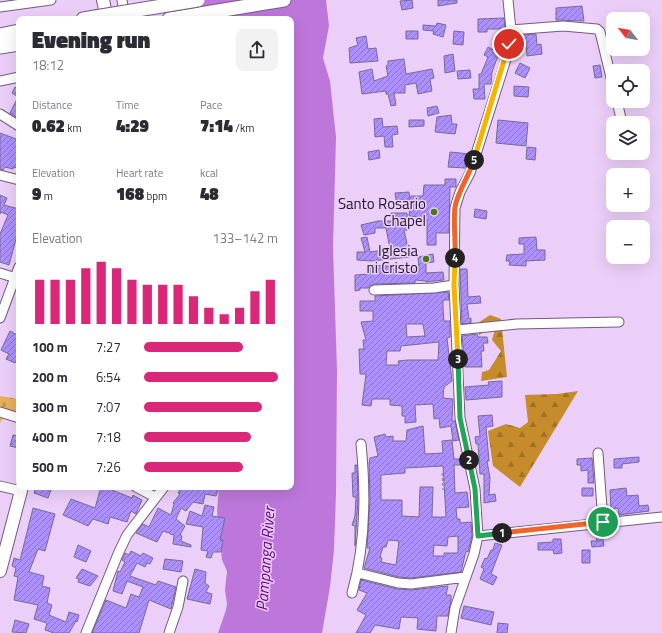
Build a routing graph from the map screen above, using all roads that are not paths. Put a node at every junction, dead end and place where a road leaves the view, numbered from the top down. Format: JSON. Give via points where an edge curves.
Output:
{"nodes":[{"id":1,"x":45,"y":0,"type":"edge"},
{"id":2,"x":103,"y":0,"type":"edge"},
{"id":3,"x":122,"y":0,"type":"edge"},
{"id":4,"x":198,"y":0,"type":"edge"},
{"id":5,"x":284,"y":0,"type":"edge"},
{"id":6,"x":508,"y":0,"type":"edge"},
{"id":7,"x":0,"y":7,"type":"edge"},
{"id":8,"x":96,"y":16,"type":"edge"},
{"id":9,"x":106,"y":16,"type":"edge"},
{"id":10,"x":125,"y":16,"type":"edge"},
{"id":11,"x":187,"y":16,"type":"edge"},
{"id":12,"x":511,"y":30,"type":"junction"},
{"id":13,"x":16,"y":31,"type":"edge"},
{"id":14,"x":0,"y":34,"type":"edge"},
{"id":15,"x":16,"y":44,"type":"edge"},
{"id":16,"x":0,"y":47,"type":"edge"},
{"id":17,"x":608,"y":64,"type":"edge"},
{"id":18,"x":16,"y":78,"type":"edge"},
{"id":19,"x":0,"y":81,"type":"edge"},
{"id":20,"x":0,"y":114,"type":"edge"},
{"id":21,"x":16,"y":124,"type":"edge"},
{"id":22,"x":0,"y":175,"type":"edge"},
{"id":23,"x":16,"y":179,"type":"edge"},
{"id":24,"x":0,"y":273,"type":"edge"},
{"id":25,"x":16,"y":278,"type":"joint"},
{"id":26,"x":454,"y":285,"type":"junction"},
{"id":27,"x":374,"y":290,"type":"dead end"},
{"id":28,"x":0,"y":318,"type":"edge"},
{"id":29,"x":619,"y":322,"type":"dead end"},
{"id":30,"x":457,"y":330,"type":"junction"},
{"id":31,"x":0,"y":412,"type":"edge"},
{"id":32,"x":16,"y":417,"type":"edge"},
{"id":33,"x":361,"y":444,"type":"dead end"},
{"id":34,"x":598,"y":453,"type":"dead end"},
{"id":35,"x":0,"y":486,"type":"edge"},
{"id":36,"x":16,"y":488,"type":"edge"},
{"id":37,"x":21,"y":490,"type":"edge"},
{"id":38,"x":142,"y":490,"type":"edge"},
{"id":39,"x":161,"y":490,"type":"edge"},
{"id":40,"x":155,"y":497,"type":"junction"},
{"id":41,"x":662,"y":517,"type":"edge"},
{"id":42,"x":603,"y":522,"type":"junction"},
{"id":43,"x":478,"y":536,"type":"junction"},
{"id":44,"x":0,"y":571,"type":"edge"},
{"id":45,"x":358,"y":572,"type":"junction"},
{"id":46,"x":466,"y":576,"type":"junction"},
{"id":47,"x":183,"y":581,"type":"dead end"},
{"id":48,"x":352,"y":593,"type":"dead end"},
{"id":49,"x":86,"y":633,"type":"edge"},
{"id":50,"x":169,"y":633,"type":"edge"},
{"id":51,"x":451,"y":633,"type":"edge"}],
"edges":[{"from":1,"to":7,"type":"street"},
{"from":2,"to":8,"type":"main road"},
{"from":3,"to":10,"type":"street"},
{"from":4,"to":9,"type":"highway","bridge":true},
{"from":5,"to":11,"type":"highway"},
{"from":6,"to":12,"type":"street"},
{"from":12,"to":17,"type":"street","via":[[563,26],[597,29]]},
{"from":12,"to":26,"type":"street","via":[[507,56],[470,173],[455,208]]},
{"from":13,"to":14,"type":"highway"},
{"from":15,"to":16,"type":"highway"},
{"from":18,"to":19,"type":"street"},
{"from":20,"to":21,"type":"street"},
{"from":22,"to":23,"type":"street"},
{"from":24,"to":25,"type":"street"},
{"from":25,"to":28,"type":"street"},
{"from":26,"to":27,"type":"street"},
{"from":26,"to":30,"type":"street"},
{"from":29,"to":30,"type":"street","via":[[517,324]]},
{"from":30,"to":43,"type":"street","via":[[460,418],[475,489]]},
{"from":31,"to":32,"type":"street"},
{"from":33,"to":45,"type":"street","via":[[365,482],[362,547]]},
{"from":34,"to":42,"type":"street"},
{"from":35,"to":36,"type":"street"},
{"from":37,"to":44,"type":"main road"},
{"from":38,"to":40,"type":"street"},
{"from":39,"to":40,"type":"street"},
{"from":40,"to":49,"type":"street","via":[[124,541]]},
{"from":41,"to":42,"type":"street"},
{"from":42,"to":43,"type":"street"},
{"from":43,"to":46,"type":"street"},
{"from":45,"to":46,"type":"street","via":[[411,584]]},
{"from":45,"to":48,"type":"street"},
{"from":46,"to":51,"type":"street","via":[[455,608]]},
{"from":47,"to":50,"type":"street"}]}
